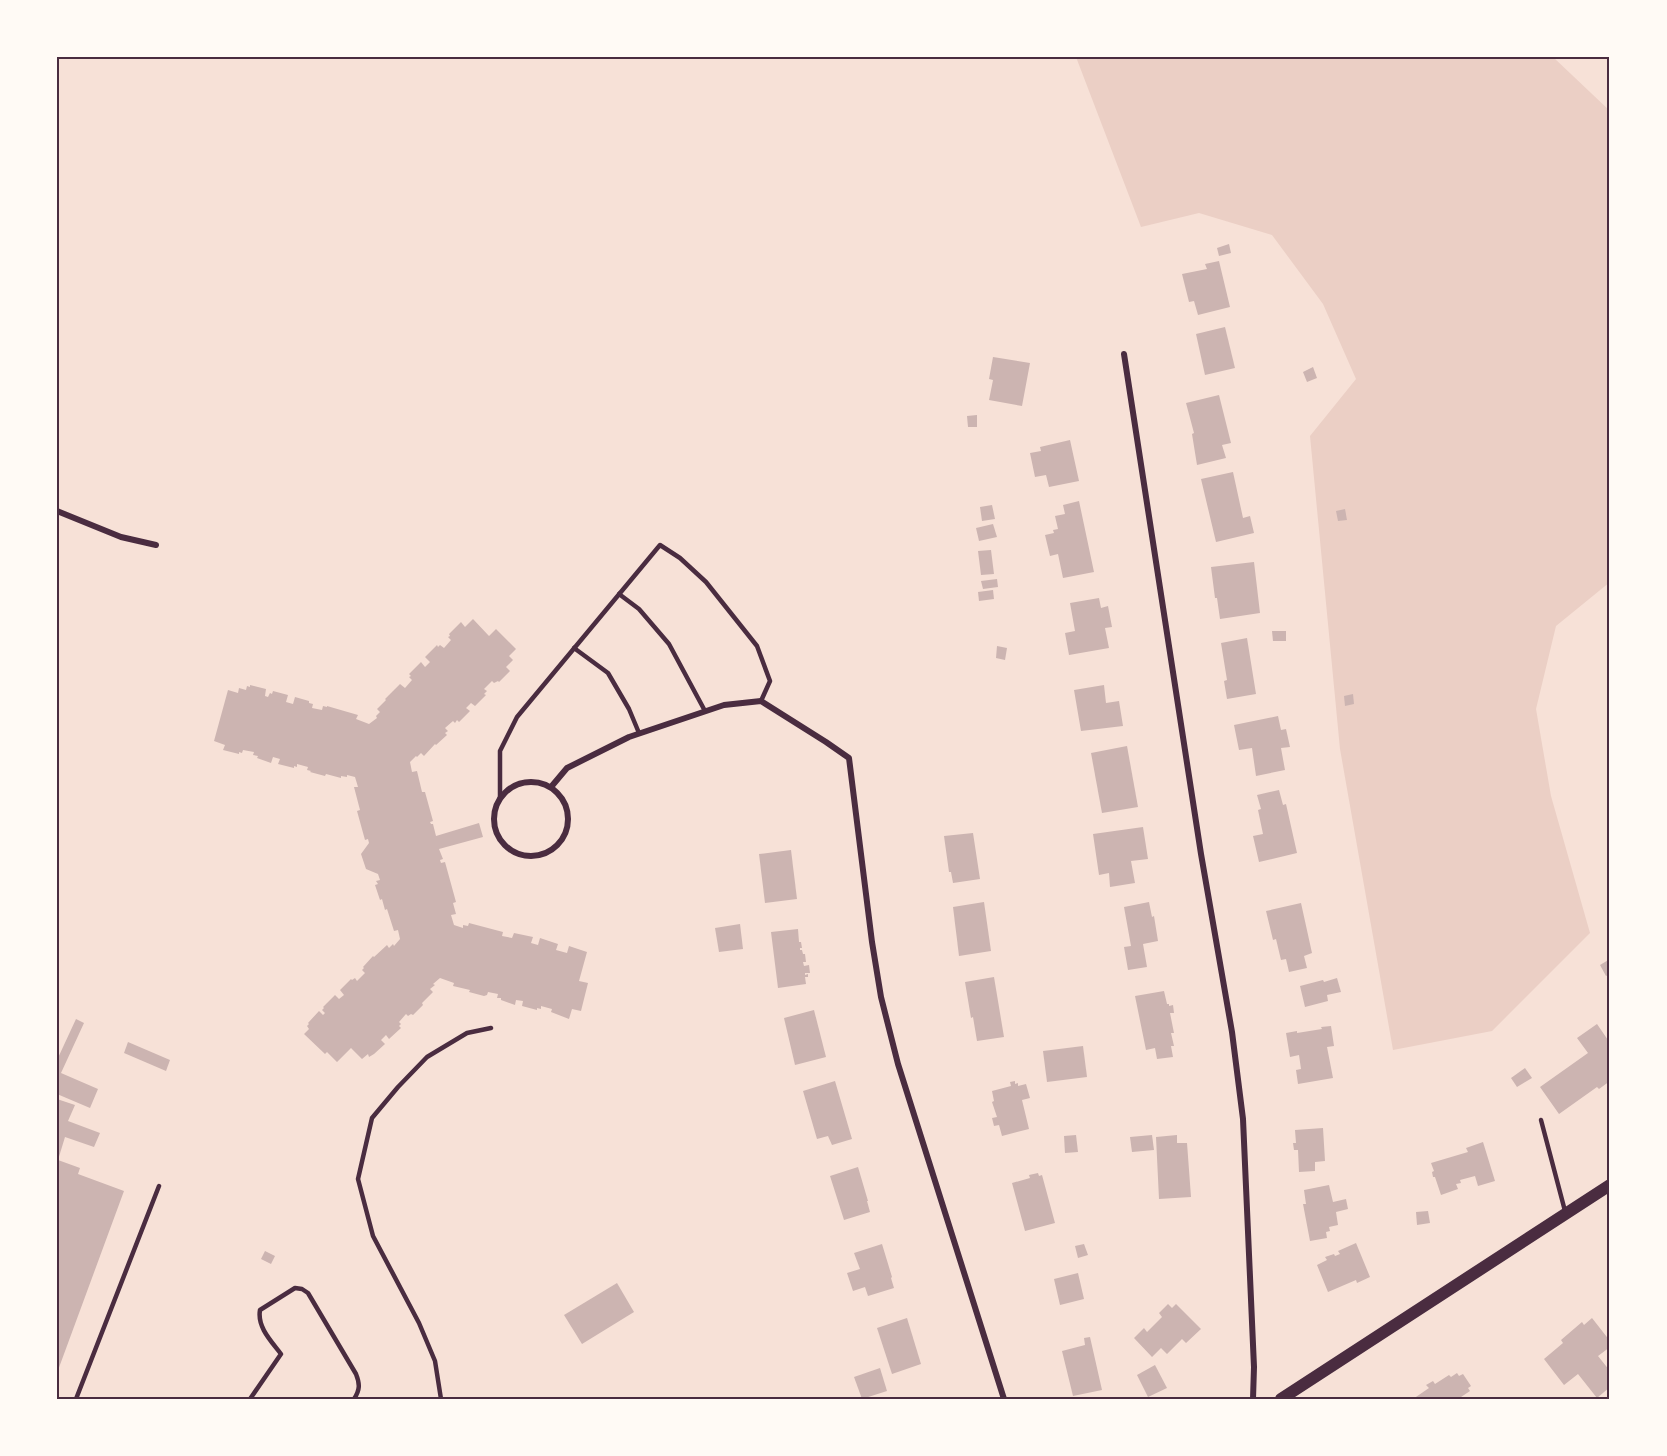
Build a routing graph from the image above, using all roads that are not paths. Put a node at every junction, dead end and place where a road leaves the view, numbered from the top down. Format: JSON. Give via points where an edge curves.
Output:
{"nodes":[{"id":1,"x":1124,"y":354,"type":"dead end"},
{"id":2,"x":57,"y":511,"type":"edge"},
{"id":3,"x":156,"y":545,"type":"dead end"},
{"id":4,"x":620,"y":594,"type":"junction"},
{"id":5,"x":574,"y":648,"type":"junction"},
{"id":6,"x":761,"y":701,"type":"junction"},
{"id":7,"x":705,"y":711,"type":"junction"},
{"id":8,"x":639,"y":733,"type":"junction"},
{"id":9,"x":551,"y":787,"type":"junction"},
{"id":10,"x":500,"y":799,"type":"junction"},
{"id":11,"x":491,"y":1028,"type":"dead end"},
{"id":12,"x":1541,"y":1120,"type":"dead end"},
{"id":13,"x":1610,"y":1185,"type":"edge"},
{"id":14,"x":159,"y":1186,"type":"dead end"},
{"id":15,"x":1566,"y":1214,"type":"junction"},
{"id":16,"x":76,"y":1399,"type":"edge"},
{"id":17,"x":250,"y":1399,"type":"edge"},
{"id":18,"x":354,"y":1399,"type":"edge"},
{"id":19,"x":441,"y":1399,"type":"edge"},
{"id":20,"x":1004,"y":1399,"type":"edge"},
{"id":21,"x":1253,"y":1399,"type":"edge"},
{"id":22,"x":1281,"y":1399,"type":"edge"}],
"edges":[{"from":1,"to":21,"type":"street","via":[[1243,1119]]},
{"from":2,"to":3,"type":"street","via":[[121,537]]},
{"from":4,"to":5,"type":"lane"},
{"from":4,"to":6,"type":"lane","via":[[660,545],[680,558],[706,582],[757,646],[770,681]]},
{"from":4,"to":7,"type":"lane","via":[[639,609],[669,644]]},
{"from":5,"to":8,"type":"lane","via":[[608,673],[630,709]]},
{"from":5,"to":10,"type":"lane","via":[[517,717],[500,751]]},
{"from":6,"to":7,"type":"street"},
{"from":6,"to":20,"type":"street","via":[[849,758],[880,997]]},
{"from":7,"to":8,"type":"street"},
{"from":8,"to":9,"type":"street","via":[[567,768]]},
{"from":9,"to":10,"type":"street","via":[[523,782],[509,788]]},
{"from":9,"to":10,"type":"street","via":[[562,797],[568,825],[562,839],[539,855],[511,850],[500,840],[494,812]]},
{"from":11,"to":19,"type":"lane","via":[[467,1033],[427,1057],[398,1087],[372,1118],[358,1179],[373,1236],[435,1361]]},
{"from":12,"to":15,"type":"lane"},
{"from":13,"to":15,"type":"main road"},
{"from":14,"to":16,"type":"lane"},
{"from":15,"to":22,"type":"main road"},
{"from":17,"to":18,"type":"lane","via":[[281,1354],[261,1327],[260,1310],[295,1288],[308,1293],[356,1374],[360,1384]]}]}
